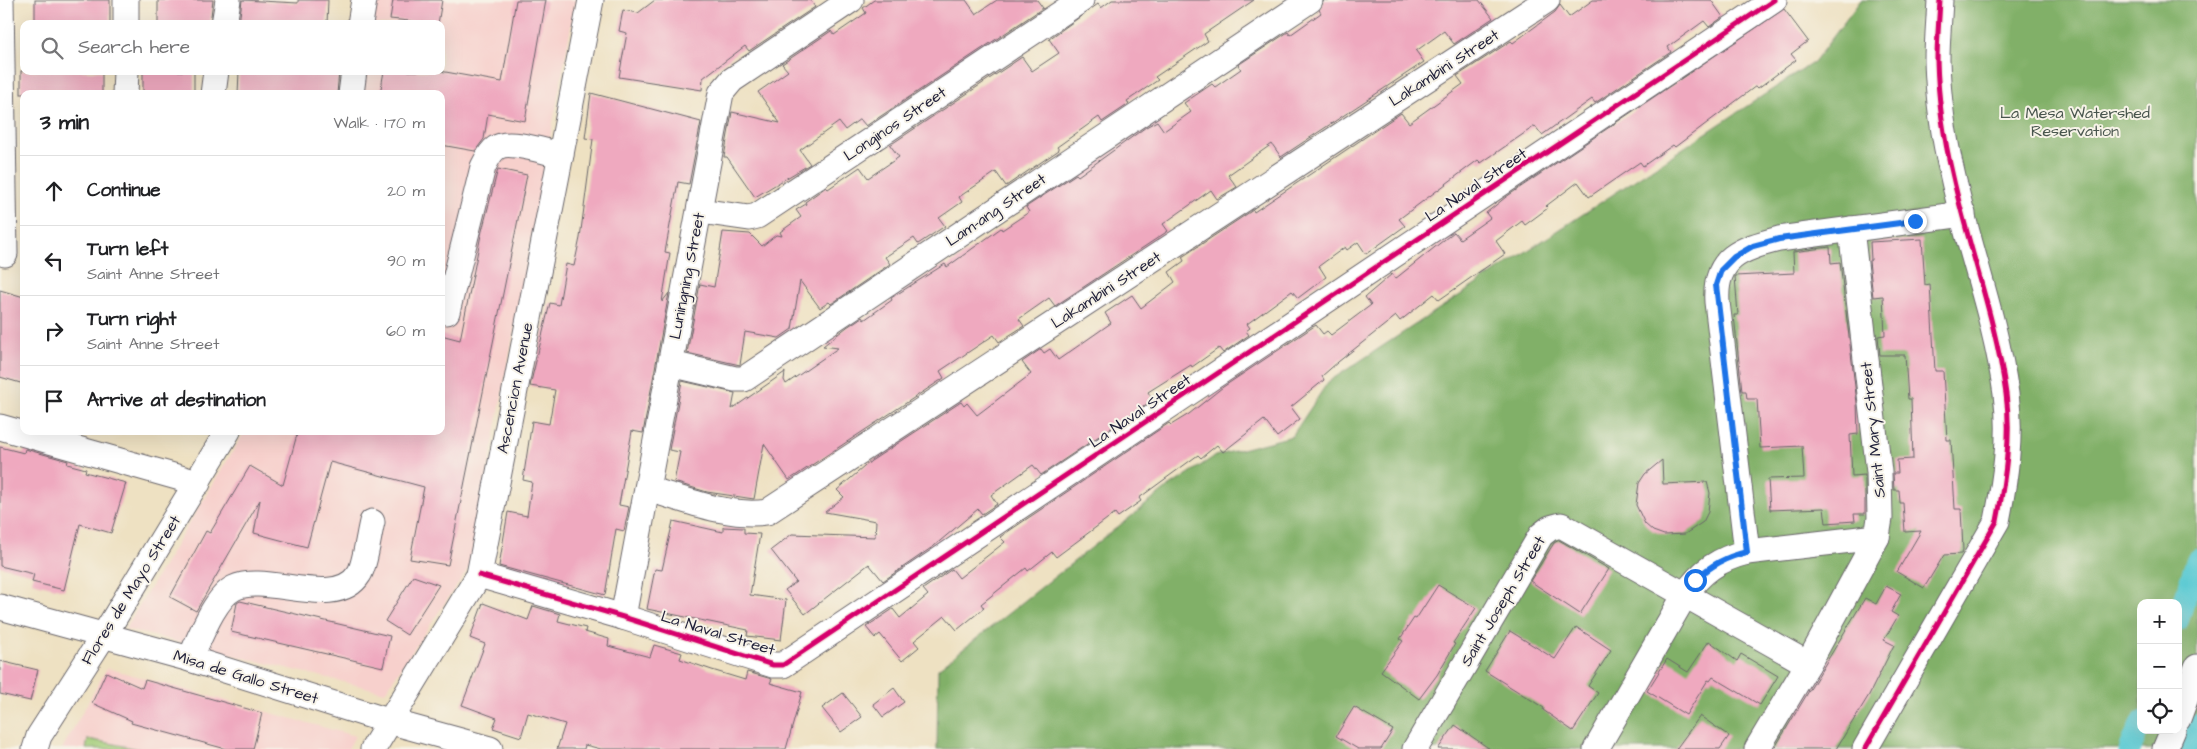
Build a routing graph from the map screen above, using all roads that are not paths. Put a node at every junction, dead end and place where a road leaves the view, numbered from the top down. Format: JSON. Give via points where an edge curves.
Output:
{"nodes":[{"id":1,"x":1,"y":0,"type":"edge"},
{"id":2,"x":126,"y":0,"type":"edge"},
{"id":3,"x":228,"y":0,"type":"edge"},
{"id":4,"x":364,"y":0,"type":"edge"},
{"id":5,"x":591,"y":0,"type":"edge"},
{"id":6,"x":851,"y":0,"type":"edge"},
{"id":7,"x":1081,"y":0,"type":"edge"},
{"id":8,"x":1310,"y":0,"type":"edge"},
{"id":9,"x":1547,"y":0,"type":"edge"},
{"id":10,"x":1774,"y":0,"type":"edge"},
{"id":11,"x":1940,"y":0,"type":"edge"},
{"id":12,"x":126,"y":20,"type":"edge"},
{"id":13,"x":225,"y":20,"type":"edge"},
{"id":14,"x":361,"y":20,"type":"edge"},
{"id":15,"x":126,"y":75,"type":"edge"},
{"id":16,"x":215,"y":75,"type":"edge"},
{"id":17,"x":353,"y":75,"type":"edge"},
{"id":18,"x":125,"y":90,"type":"edge"},
{"id":19,"x":214,"y":90,"type":"edge"},
{"id":20,"x":352,"y":90,"type":"edge"},
{"id":21,"x":561,"y":155,"type":"junction"},
{"id":22,"x":700,"y":212,"type":"junction"},
{"id":23,"x":1963,"y":214,"type":"junction"},
{"id":24,"x":1851,"y":229,"type":"junction"},
{"id":25,"x":10,"y":255,"type":"edge"},
{"id":26,"x":447,"y":312,"type":"dead end"},
{"id":27,"x":671,"y":364,"type":"junction"},
{"id":28,"x":0,"y":427,"type":"edge"},
{"id":29,"x":20,"y":433,"type":"edge"},
{"id":30,"x":28,"y":435,"type":"edge"},
{"id":31,"x":226,"y":435,"type":"edge"},
{"id":32,"x":198,"y":483,"type":"junction"},
{"id":33,"x":647,"y":489,"type":"junction"},
{"id":34,"x":372,"y":522,"type":"dead end"},
{"id":35,"x":1877,"y":537,"type":"junction"},
{"id":36,"x":1747,"y":552,"type":"junction"},
{"id":37,"x":479,"y":575,"type":"junction"},
{"id":38,"x":1685,"y":595,"type":"junction"},
{"id":39,"x":0,"y":607,"type":"edge"},
{"id":40,"x":623,"y":617,"type":"junction"},
{"id":41,"x":104,"y":635,"type":"junction"},
{"id":42,"x":190,"y":660,"type":"junction"},
{"id":43,"x":1808,"y":664,"type":"junction"},
{"id":44,"x":2197,"y":667,"type":"edge"},
{"id":45,"x":2182,"y":708,"type":"edge"},
{"id":46,"x":388,"y":721,"type":"junction"},
{"id":47,"x":2171,"y":734,"type":"edge"},
{"id":48,"x":35,"y":749,"type":"edge"},
{"id":49,"x":373,"y":749,"type":"edge"},
{"id":50,"x":490,"y":749,"type":"edge"},
{"id":51,"x":1415,"y":749,"type":"edge"},
{"id":52,"x":1596,"y":749,"type":"edge"},
{"id":53,"x":1757,"y":749,"type":"edge"},
{"id":54,"x":1865,"y":749,"type":"edge"},
{"id":55,"x":2164,"y":749,"type":"edge"}],
"edges":[{"from":1,"to":25,"type":"street"},
{"from":2,"to":12,"type":"street"},
{"from":3,"to":13,"type":"street"},
{"from":4,"to":14,"type":"street"},
{"from":5,"to":21,"type":"street","name":"Ascencion Avenue"},
{"from":6,"to":22,"type":"street","name":"Luningning Street","via":[[725,86],[721,93]]},
{"from":7,"to":22,"type":"street","name":"Longinos Street","via":[[757,216],[749,218]]},
{"from":8,"to":27,"type":"street","name":"Lam-ang Street","via":[[744,379]]},
{"from":9,"to":33,"type":"street","name":"Lakambini Street","via":[[767,512],[736,512]]},
{"from":10,"to":40,"type":"street","name":"La Naval Street","via":[[783,665],[773,665]]},
{"from":11,"to":23,"type":"street","via":[[1937,60],[1941,111]]},
{"from":15,"to":18,"type":"street"},
{"from":16,"to":19,"type":"street"},
{"from":17,"to":20,"type":"street"},
{"from":21,"to":26,"type":"street","via":[[507,145],[496,148],[488,157]]},
{"from":21,"to":37,"type":"street","name":"Ascencion Avenue"},
{"from":22,"to":27,"type":"street","name":"Luningning Street"},
{"from":23,"to":24,"type":"street"},
{"from":23,"to":54,"type":"street","via":[[1998,349],[2006,395],[2005,482],[1996,521]]},
{"from":24,"to":35,"type":"street","name":"Saint Mary Street","via":[[1879,472]]},
{"from":24,"to":36,"type":"street","via":[[1753,246],[1734,257],[1721,270],[1716,285]]},
{"from":27,"to":33,"type":"street","name":"Luningning Street"},
{"from":28,"to":29,"type":"street"},
{"from":30,"to":32,"type":"street"},
{"from":31,"to":32,"type":"street","name":"Flores de Mayo Street"},
{"from":32,"to":41,"type":"street","name":"Flores de Mayo Street"},
{"from":33,"to":40,"type":"street","name":"Luningning Street"},
{"from":34,"to":42,"type":"street","via":[[359,574],[346,585],[335,590],[254,584],[234,588],[219,602]]},
{"from":35,"to":36,"type":"street"},
{"from":35,"to":43,"type":"street","name":"Saint Mary Street"},
{"from":36,"to":38,"type":"street","via":[[1726,557],[1706,569]]},
{"from":37,"to":40,"type":"street","name":"La Naval Street"},
{"from":37,"to":46,"type":"street","name":"Ascencion Avenue"},
{"from":38,"to":43,"type":"street","name":"Saint Joseph Street"},
{"from":38,"to":51,"type":"street","name":"Saint Joseph Street","via":[[1561,525],[1550,528],[1541,535]]},
{"from":38,"to":52,"type":"street"},
{"from":39,"to":41,"type":"street","name":"Misa de Gallo Street"},
{"from":41,"to":42,"type":"street","name":"Misa de Gallo Street"},
{"from":41,"to":48,"type":"street","name":"Flores de Mayo Street","via":[[39,736]]},
{"from":42,"to":46,"type":"street","name":"Misa de Gallo Street"},
{"from":43,"to":53,"type":"street","name":"Saint Mary Street"},
{"from":44,"to":45,"type":"street"},
{"from":46,"to":49,"type":"street","name":"Ascencion Avenue"},
{"from":46,"to":50,"type":"street","name":"Misa de Gallo Street"},
{"from":47,"to":55,"type":"street"}]}
